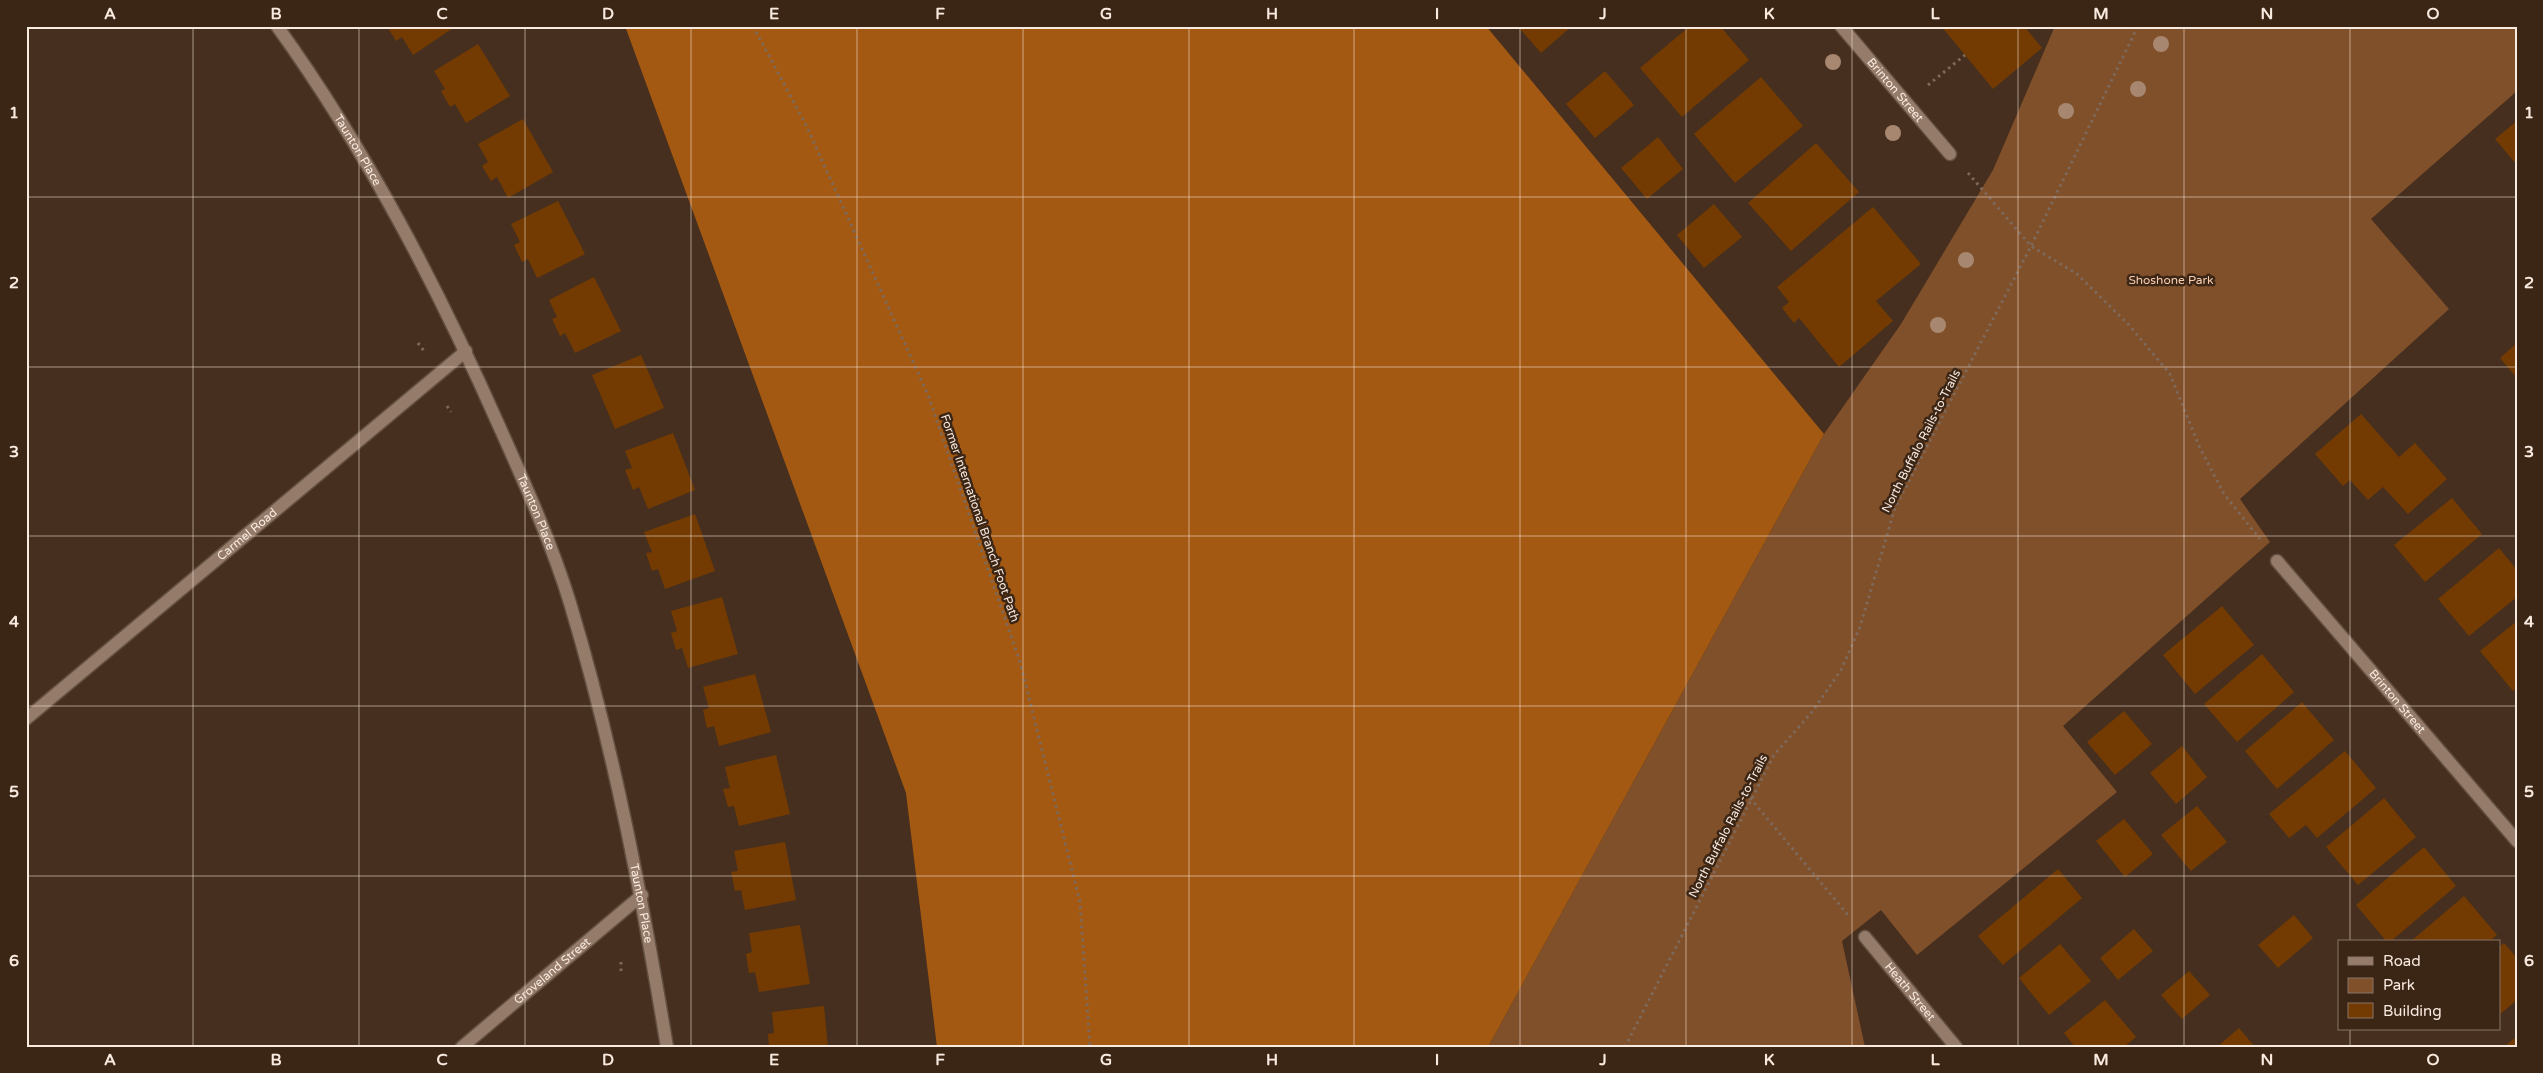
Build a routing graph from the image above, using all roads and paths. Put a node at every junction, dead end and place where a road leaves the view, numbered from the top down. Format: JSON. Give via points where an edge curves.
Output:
{"nodes":[{"id":1,"x":277,"y":26,"type":"edge"},
{"id":2,"x":752,"y":26,"type":"edge"},
{"id":3,"x":1841,"y":26,"type":"edge"},
{"id":4,"x":2138,"y":26,"type":"edge"},
{"id":5,"x":1965,"y":55,"type":"dead end"},
{"id":6,"x":1929,"y":84,"type":"dead end"},
{"id":7,"x":1950,"y":154,"type":"joint"},
{"id":8,"x":2031,"y":246,"type":"junction"},
{"id":9,"x":466,"y":351,"type":"junction"},
{"id":10,"x":447,"y":406,"type":"dead end"},
{"id":11,"x":451,"y":412,"type":"dead end"},
{"id":12,"x":2277,"y":561,"type":"joint"},
{"id":13,"x":26,"y":719,"type":"edge"},
{"id":14,"x":1750,"y":798,"type":"junction"},
{"id":15,"x":2517,"y":841,"type":"edge"},
{"id":16,"x":642,"y":895,"type":"junction"},
{"id":17,"x":1865,"y":937,"type":"joint"},
{"id":18,"x":462,"y":1047,"type":"edge"},
{"id":19,"x":667,"y":1047,"type":"edge"},
{"id":20,"x":1090,"y":1047,"type":"edge"},
{"id":21,"x":1625,"y":1047,"type":"edge"},
{"id":22,"x":1956,"y":1047,"type":"edge"}],
"edges":[{"from":1,"to":9,"type":"street","name":"Taunton Place","via":[[379,185]]},
{"from":2,"to":20,"type":"path","name":"Former International Branch Foot Path","via":[[806,125],[928,394],[1020,662],[1080,902]]},
{"from":3,"to":7,"type":"street","name":"Brinton Street"},
{"from":4,"to":8,"type":"path","name":"North Buffalo Rails-to-Trails"},
{"from":5,"to":6,"type":"path"},
{"from":7,"to":8,"type":"path"},
{"from":8,"to":12,"type":"path","via":[[2077,274],[2128,324],[2170,374],[2199,446],[2224,494]]},
{"from":8,"to":14,"type":"path","name":"North Buffalo Rails-to-Trails","via":[[1895,508],[1860,627],[1841,670],[1812,712],[1774,755]]},
{"from":9,"to":13,"type":"street","name":"Carmel Road"},
{"from":9,"to":16,"type":"street","name":"Taunton Place","via":[[521,474],[569,600],[594,686]]},
{"from":10,"to":11,"type":"path"},
{"from":12,"to":15,"type":"street","name":"Brinton Street"},
{"from":14,"to":17,"type":"path"},
{"from":14,"to":21,"type":"path","name":"North Buffalo Rails-to-Trails"},
{"from":16,"to":18,"type":"street","name":"Groveland Street"},
{"from":16,"to":19,"type":"street","name":"Taunton Place"},
{"from":17,"to":22,"type":"street","name":"Heath Street"}]}
